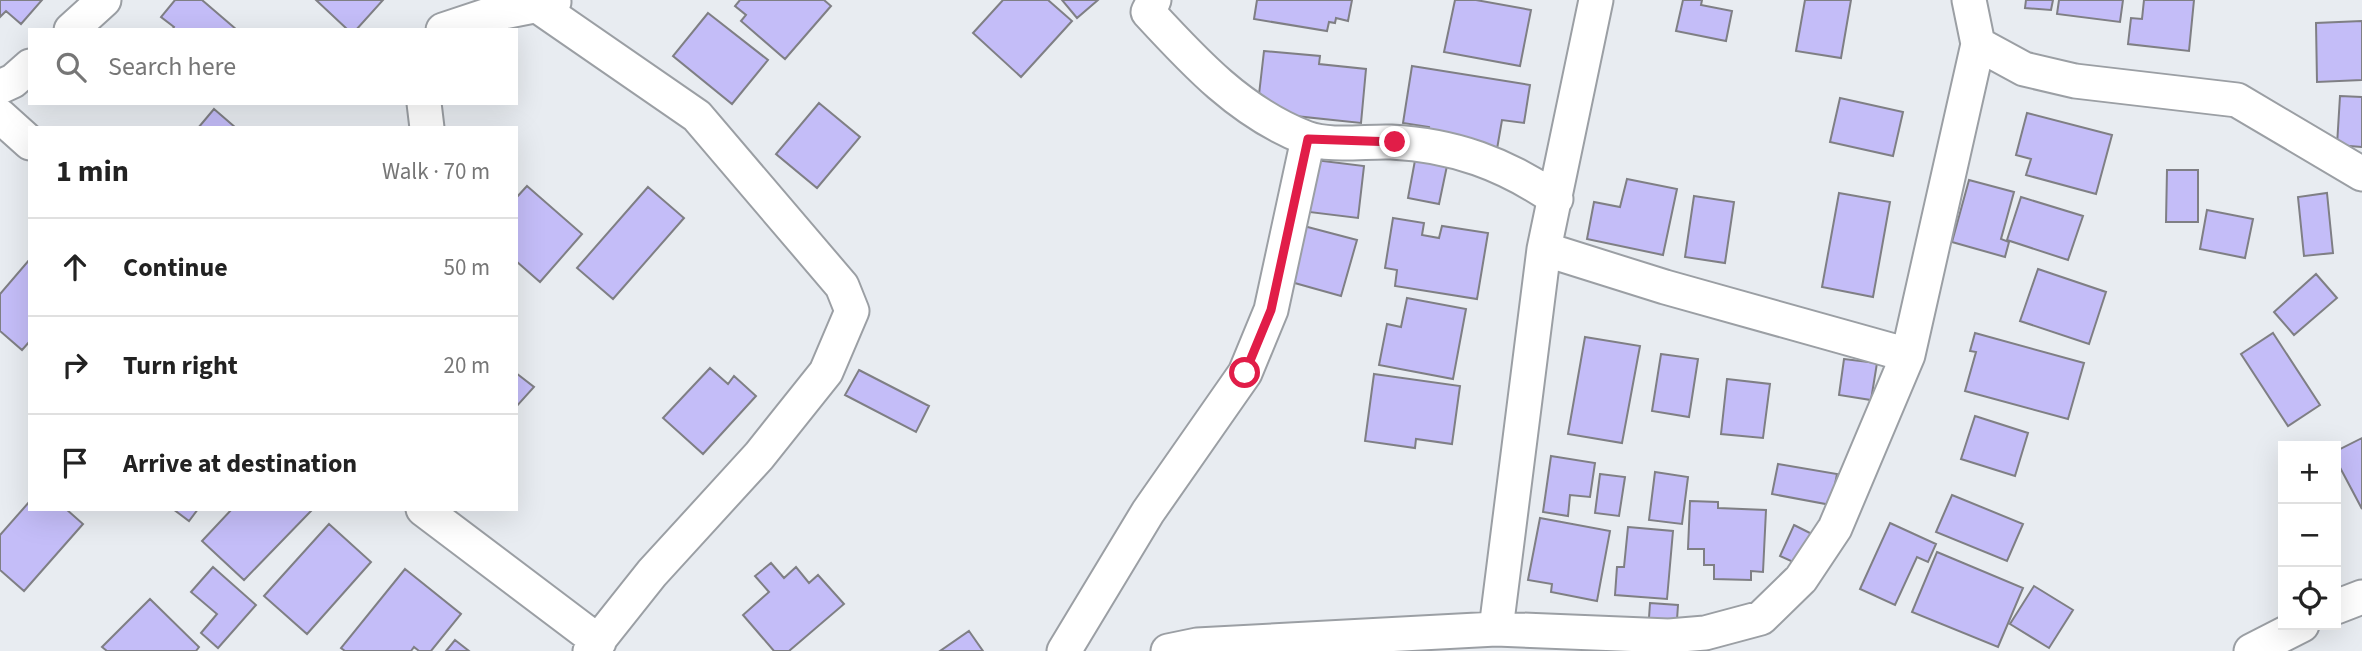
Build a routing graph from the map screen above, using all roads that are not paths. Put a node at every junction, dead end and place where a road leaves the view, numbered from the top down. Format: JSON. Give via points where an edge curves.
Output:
{"nodes":[{"id":1,"x":104,"y":0,"type":"edge"},
{"id":2,"x":1154,"y":0,"type":"edge"},
{"id":3,"x":1596,"y":0,"type":"edge"},
{"id":4,"x":1969,"y":0,"type":"edge"},
{"id":5,"x":543,"y":2,"type":"edge"},
{"id":6,"x":73,"y":28,"type":"edge"},
{"id":7,"x":449,"y":28,"type":"edge"},
{"id":8,"x":1978,"y":44,"type":"junction"},
{"id":9,"x":28,"y":68,"type":"edge"},
{"id":10,"x":0,"y":87,"type":"edge"},
{"id":11,"x":424,"y":105,"type":"edge"},
{"id":12,"x":0,"y":116,"type":"edge"},
{"id":13,"x":426,"y":126,"type":"edge"},
{"id":14,"x":1308,"y":139,"type":"junction"},
{"id":15,"x":28,"y":141,"type":"edge"},
{"id":16,"x":2362,"y":174,"type":"edge"},
{"id":17,"x":1556,"y":199,"type":"junction"},
{"id":18,"x":1544,"y":249,"type":"junction"},
{"id":19,"x":1908,"y":355,"type":"junction"},
{"id":20,"x":426,"y":511,"type":"edge"},
{"id":21,"x":2362,"y":597,"type":"edge"},
{"id":22,"x":2341,"y":605,"type":"edge"},
{"id":23,"x":2292,"y":630,"type":"edge"},
{"id":24,"x":1512,"y":636,"type":"edge"},
{"id":25,"x":595,"y":646,"type":"edge"},
{"id":26,"x":1064,"y":651,"type":"edge"},
{"id":27,"x":1168,"y":651,"type":"edge"},
{"id":28,"x":2251,"y":651,"type":"edge"}],
"edges":[{"from":1,"to":6,"type":"street"},
{"from":2,"to":14,"type":"street","via":[[1148,12],[1196,65],[1242,104]]},
{"from":3,"to":17,"type":"street"},
{"from":4,"to":8,"type":"street"},
{"from":5,"to":7,"type":"street"},
{"from":5,"to":25,"type":"street","via":[[697,116],[842,286],[852,311],[826,372]]},
{"from":8,"to":16,"type":"street","via":[[2024,69],[2075,81],[2238,100]]},
{"from":8,"to":19,"type":"street"},
{"from":9,"to":10,"type":"street"},
{"from":11,"to":13,"type":"street"},
{"from":12,"to":15,"type":"street"},
{"from":14,"to":17,"type":"street","via":[[1395,142],[1465,153],[1520,174]]},
{"from":14,"to":26,"type":"street","via":[[1271,310],[1245,373],[1148,512]]},
{"from":17,"to":18,"type":"street"},
{"from":18,"to":19,"type":"street","via":[[1665,288]]},
{"from":18,"to":24,"type":"street"},
{"from":19,"to":24,"type":"street","via":[[1835,528],[1801,579],[1761,618],[1705,633],[1669,636]]},
{"from":20,"to":25,"type":"street"},
{"from":21,"to":22,"type":"street"},
{"from":23,"to":28,"type":"street"},
{"from":24,"to":27,"type":"street","via":[[1197,645]]}]}
